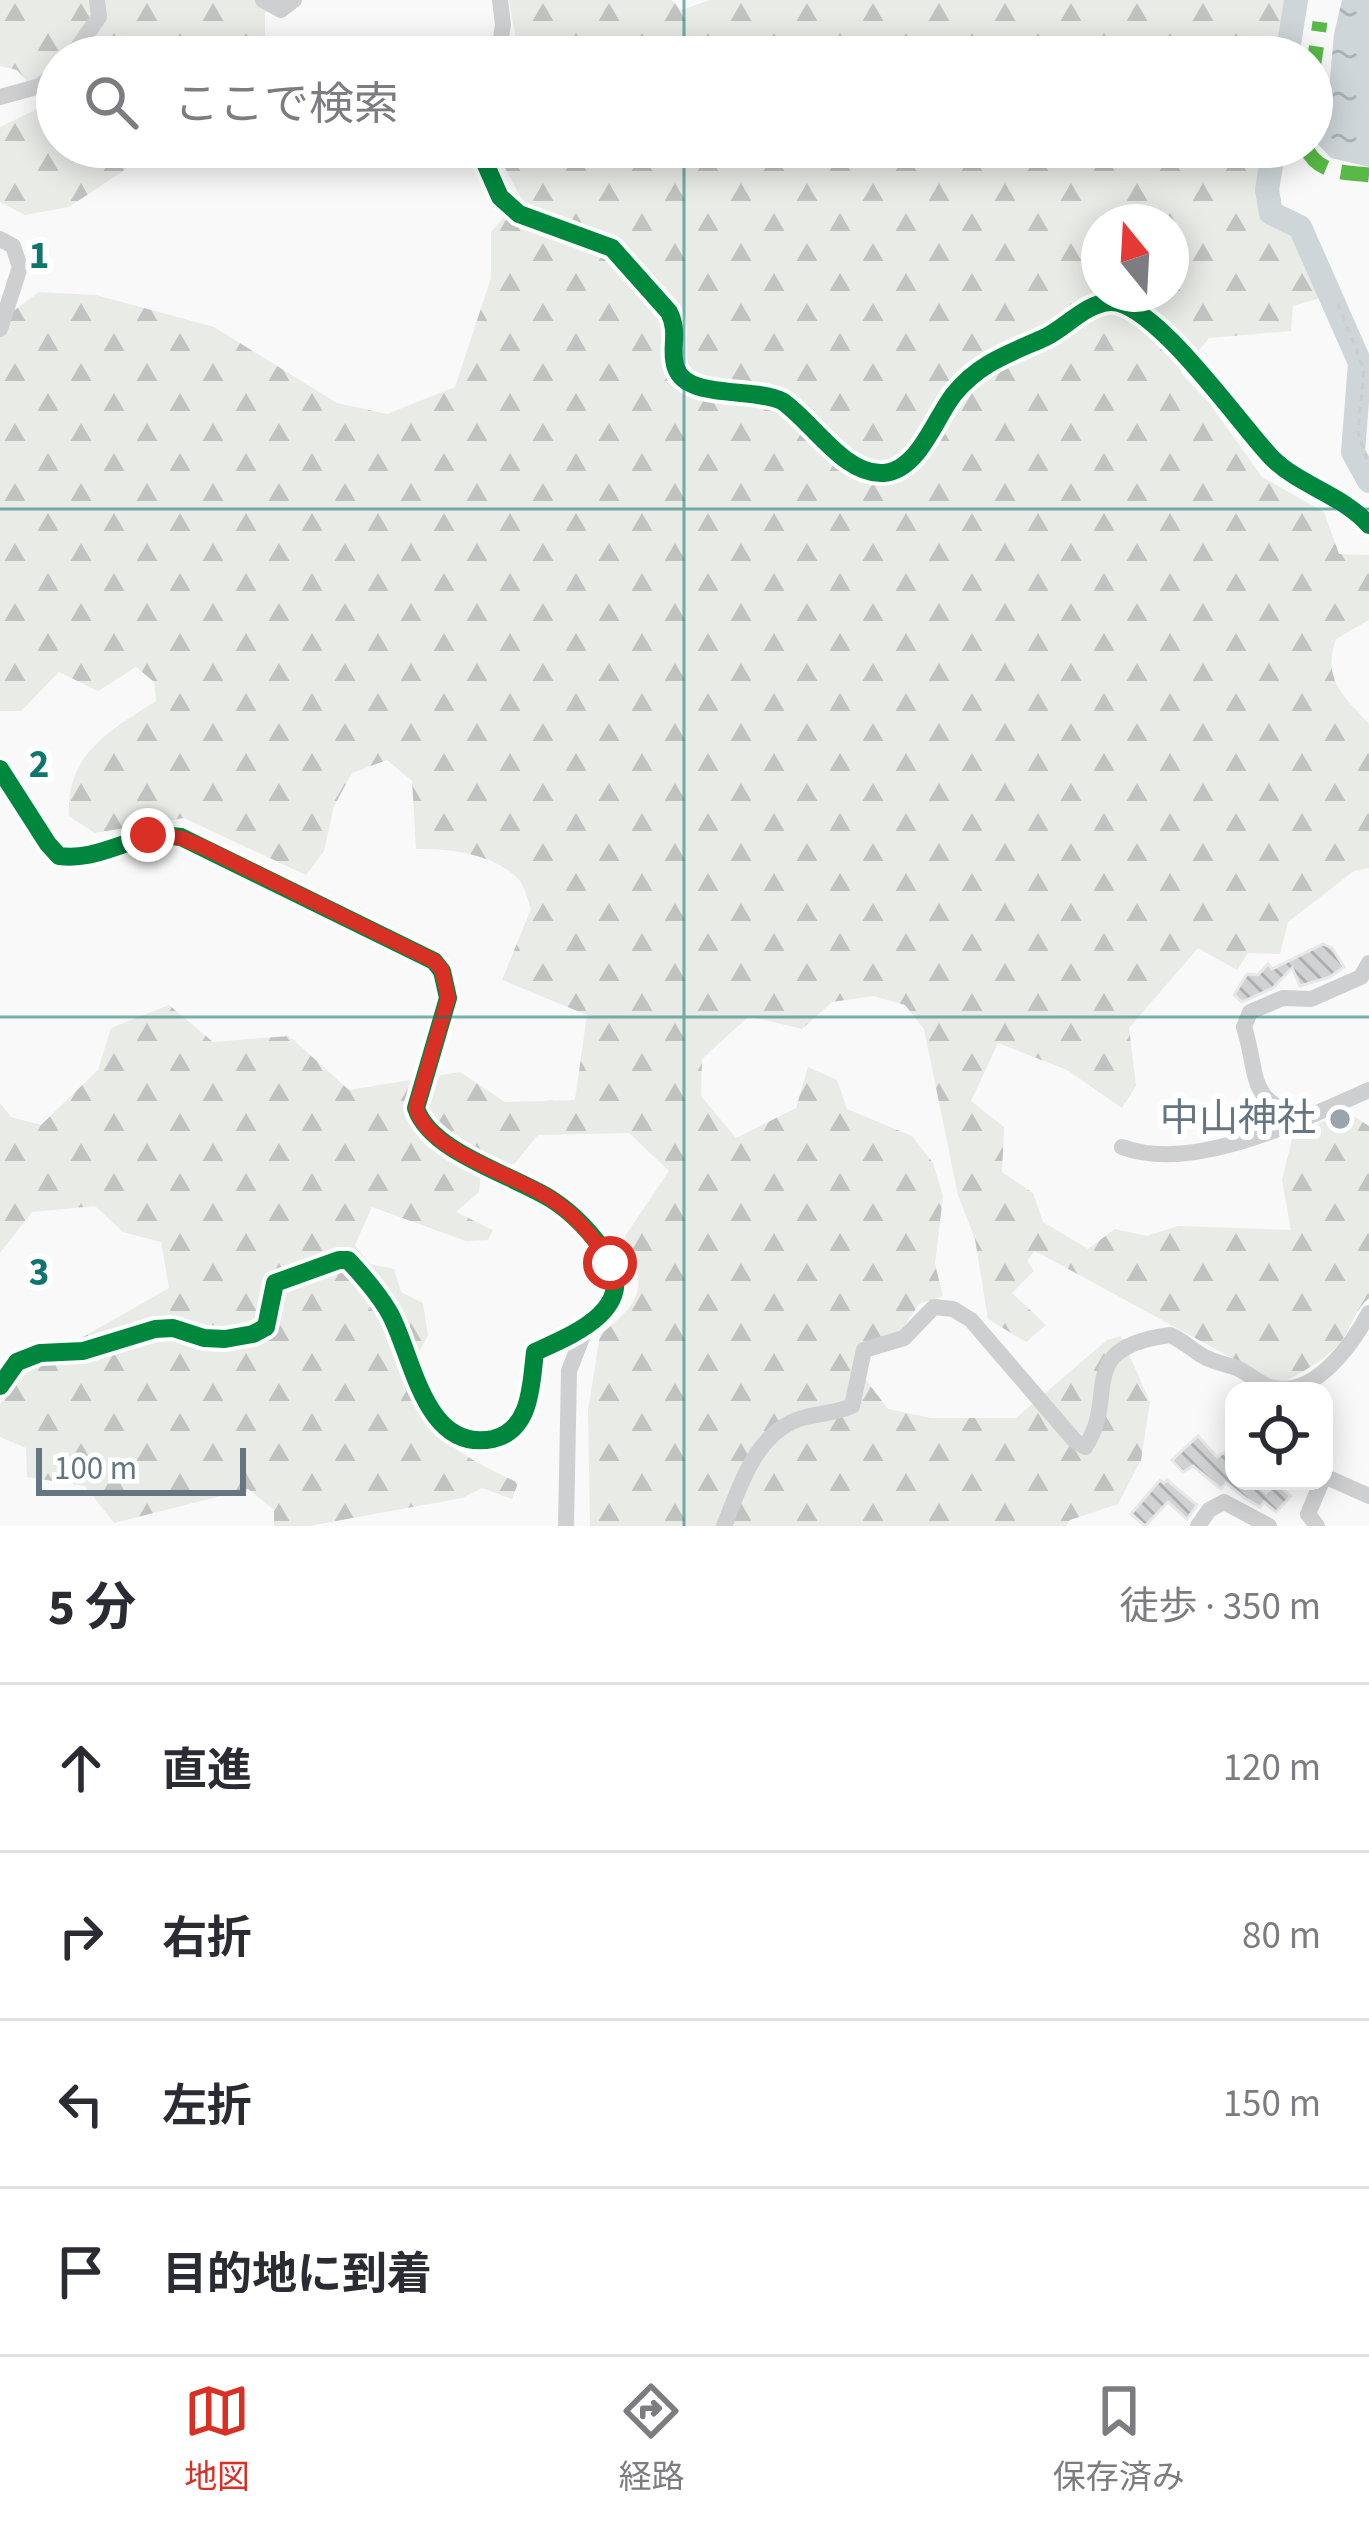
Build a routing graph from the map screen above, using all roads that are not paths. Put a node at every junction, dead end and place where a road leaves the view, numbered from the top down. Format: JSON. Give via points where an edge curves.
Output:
{"nodes":[{"id":1,"x":97,"y":0,"type":"edge"},
{"id":2,"x":263,"y":0,"type":"edge"},
{"id":3,"x":295,"y":0,"type":"edge"},
{"id":4,"x":500,"y":0,"type":"edge"},
{"id":5,"x":86,"y":36,"type":"edge"},
{"id":6,"x":501,"y":36,"type":"edge"},
{"id":7,"x":36,"y":87,"type":"edge"},
{"id":8,"x":0,"y":97,"type":"edge"},
{"id":9,"x":487,"y":168,"type":"edge"},
{"id":10,"x":0,"y":238,"type":"edge"},
{"id":11,"x":0,"y":329,"type":"edge"},
{"id":12,"x":1369,"y":525,"type":"edge"},
{"id":13,"x":0,"y":769,"type":"edge"},
{"id":14,"x":1369,"y":962,"type":"edge"},
{"id":15,"x":1369,"y":1090,"type":"edge"},
{"id":16,"x":1305,"y":1118,"type":"junction"},
{"id":17,"x":1122,"y":1147,"type":"dead end"},
{"id":18,"x":1369,"y":1313,"type":"edge"},
{"id":19,"x":584,"y":1330,"type":"junction"},
{"id":20,"x":1259,"y":1382,"type":"edge"},
{"id":21,"x":1300,"y":1382,"type":"edge"},
{"id":22,"x":0,"y":1386,"type":"edge"},
{"id":23,"x":1333,"y":1481,"type":"edge"},
{"id":24,"x":1318,"y":1490,"type":"edge"},
{"id":25,"x":1369,"y":1496,"type":"edge"},
{"id":26,"x":566,"y":1526,"type":"edge"},
{"id":27,"x":724,"y":1526,"type":"edge"},
{"id":28,"x":1198,"y":1526,"type":"edge"},
{"id":29,"x":1269,"y":1526,"type":"edge"},
{"id":30,"x":1317,"y":1526,"type":"edge"}],
"edges":[{"from":1,"to":5,"type":"street","via":[[99,17]]},
{"from":2,"to":3,"type":"street","via":[[281,10]]},
{"from":4,"to":6,"type":"street"},
{"from":7,"to":8,"type":"street"},
{"from":9,"to":12,"type":"street","via":[[519,214],[612,248],[669,311],[676,371],[685,382],[768,394],[856,467],[903,467],[976,370],[1112,302],[1138,311],[1181,352],[1276,462]]},
{"from":10,"to":11,"type":"street","via":[[13,246],[20,267]]},
{"from":13,"to":19,"type":"street","via":[[59,856],[93,855],[148,835],[181,838],[434,961],[448,998],[419,1120],[439,1140],[552,1199],[599,1245],[616,1282],[611,1302]]},
{"from":14,"to":16,"type":"street","via":[[1361,977],[1311,999],[1283,998],[1250,1012],[1244,1027],[1257,1090],[1276,1110]]},
{"from":15,"to":16,"type":"street"},
{"from":16,"to":17,"type":"street","via":[[1229,1144],[1155,1155]]},
{"from":18,"to":21,"type":"street","via":[[1355,1340]]},
{"from":19,"to":22,"type":"street","via":[[535,1352],[528,1407],[517,1424],[500,1438],[476,1441],[433,1412],[392,1316],[348,1260],[275,1283],[266,1327],[253,1334],[204,1338],[155,1329],[83,1352],[40,1353],[17,1362]]},
{"from":19,"to":26,"type":"street","via":[[569,1371]]},
{"from":20,"to":27,"type":"street","via":[[1170,1335],[1145,1338],[1111,1359],[1085,1447],[971,1320],[934,1307],[904,1338],[864,1350],[852,1406],[793,1422],[762,1447]]},
{"from":23,"to":25,"type":"street"},
{"from":24,"to":30,"type":"street","via":[[1308,1514]]},
{"from":28,"to":29,"type":"street","via":[[1224,1502]]}]}
